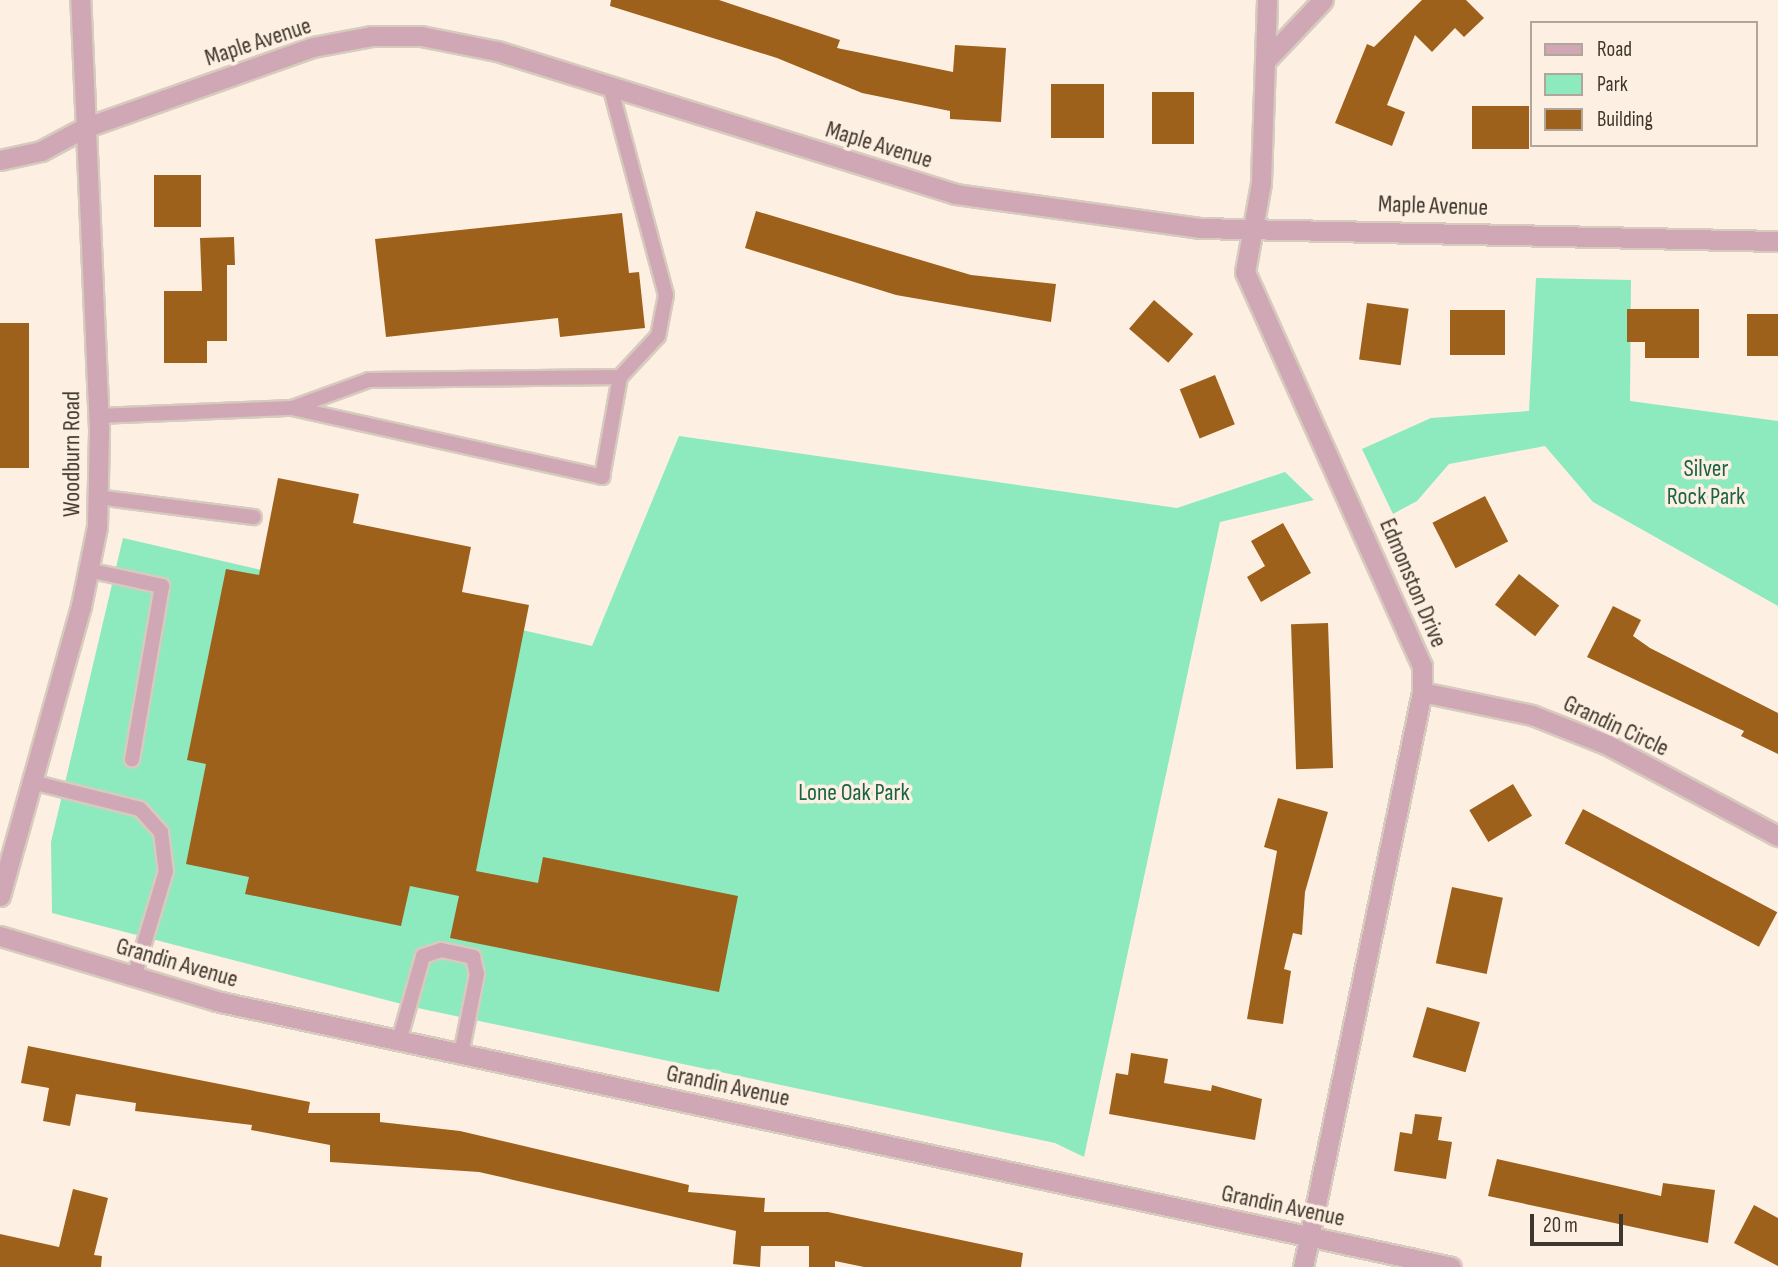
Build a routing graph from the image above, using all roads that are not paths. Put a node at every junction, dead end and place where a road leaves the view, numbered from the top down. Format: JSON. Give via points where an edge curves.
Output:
{"nodes":[{"id":1,"x":80,"y":0,"type":"edge"},
{"id":2,"x":1267,"y":0,"type":"edge"},
{"id":3,"x":1323,"y":0,"type":"edge"},
{"id":4,"x":1267,"y":59,"type":"junction"},
{"id":5,"x":610,"y":86,"type":"junction"},
{"id":6,"x":84,"y":128,"type":"junction"},
{"id":7,"x":0,"y":160,"type":"edge"},
{"id":8,"x":1251,"y":226,"type":"junction"},
{"id":9,"x":1778,"y":241,"type":"edge"},
{"id":10,"x":620,"y":377,"type":"junction"},
{"id":11,"x":292,"y":408,"type":"junction"},
{"id":12,"x":99,"y":416,"type":"junction"},
{"id":13,"x":97,"y":497,"type":"junction"},
{"id":14,"x":254,"y":517,"type":"dead end"},
{"id":15,"x":88,"y":570,"type":"junction"},
{"id":16,"x":1422,"y":692,"type":"junction"},
{"id":17,"x":131,"y":759,"type":"dead end"},
{"id":18,"x":32,"y":782,"type":"junction"},
{"id":19,"x":1778,"y":836,"type":"edge"},
{"id":20,"x":0,"y":896,"type":"edge"},
{"id":21,"x":0,"y":936,"type":"edge"},
{"id":22,"x":134,"y":977,"type":"junction"},
{"id":23,"x":399,"y":1041,"type":"junction"},
{"id":24,"x":461,"y":1054,"type":"junction"},
{"id":25,"x":1309,"y":1237,"type":"junction"},
{"id":26,"x":1303,"y":1267,"type":"edge"},
{"id":27,"x":1451,"y":1267,"type":"edge"}],
"edges":[{"from":1,"to":6,"type":"street","name":"Woodburn Road"},
{"from":2,"to":4,"type":"street","name":"Edmonston Drive"},
{"from":3,"to":4,"type":"street"},
{"from":4,"to":8,"type":"street","name":"Edmonston Drive","via":[[1261,183]]},
{"from":5,"to":6,"type":"street","name":"Maple Avenue","via":[[497,51],[421,36],[371,36],[313,47]]},
{"from":5,"to":8,"type":"street","name":"Maple Avenue","via":[[955,194],[1199,228]]},
{"from":5,"to":10,"type":"lane","via":[[666,295],[658,336]]},
{"from":6,"to":7,"type":"street","name":"Maple Avenue","via":[[41,151]]},
{"from":6,"to":12,"type":"street","name":"Woodburn Road"},
{"from":8,"to":9,"type":"street","name":"Maple Avenue"},
{"from":8,"to":16,"type":"street","name":"Edmonston Drive","via":[[1245,272],[1254,300],[1385,576],[1422,666]]},
{"from":10,"to":11,"type":"lane","via":[[369,380]]},
{"from":10,"to":11,"type":"lane","via":[[602,477]]},
{"from":11,"to":12,"type":"lane"},
{"from":12,"to":13,"type":"street","name":"Woodburn Road"},
{"from":13,"to":14,"type":"lane"},
{"from":13,"to":15,"type":"street","name":"Woodburn Road"},
{"from":15,"to":17,"type":"lane","via":[[162,586]]},
{"from":15,"to":18,"type":"street","name":"Woodburn Road"},
{"from":16,"to":19,"type":"street","name":"Grandin Circle","via":[[1532,715],[1608,745]]},
{"from":16,"to":25,"type":"street","name":"Edmonston Drive"},
{"from":18,"to":20,"type":"street","name":"Woodburn Road"},
{"from":18,"to":22,"type":"lane","via":[[139,809],[161,832],[166,871]]},
{"from":21,"to":22,"type":"street","name":"Grandin Avenue"},
{"from":22,"to":23,"type":"street","name":"Grandin Avenue"},
{"from":23,"to":24,"type":"street","name":"Grandin Avenue"},
{"from":23,"to":24,"type":"lane","via":[[423,956],[441,950],[473,957],[477,974]]},
{"from":24,"to":25,"type":"street","name":"Grandin Avenue"},
{"from":25,"to":26,"type":"street","name":"Edmonston Drive"},
{"from":25,"to":27,"type":"street","name":"Grandin Avenue"}]}
